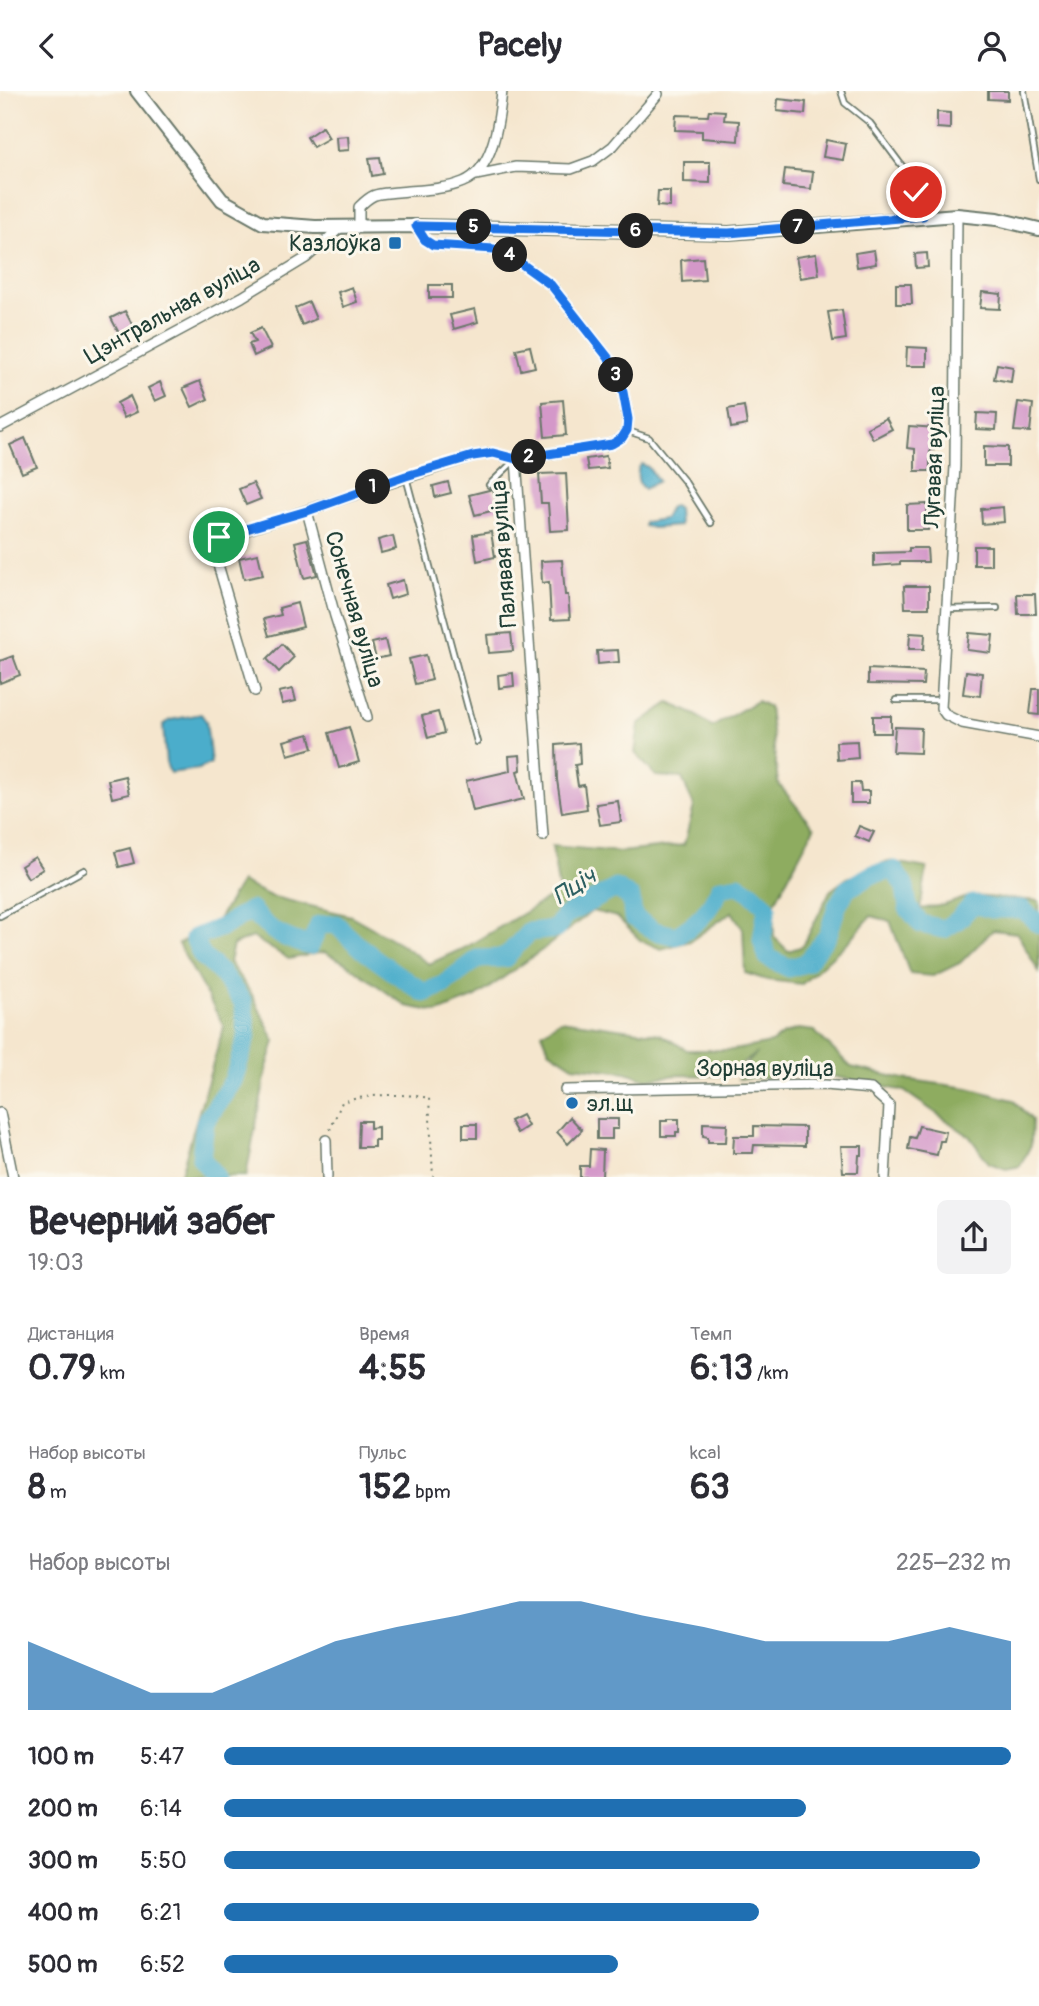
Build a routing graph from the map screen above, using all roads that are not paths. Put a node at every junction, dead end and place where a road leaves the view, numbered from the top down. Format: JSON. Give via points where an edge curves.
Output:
{"nodes":[{"id":1,"x":137,"y":91,"type":"edge"},
{"id":2,"x":502,"y":91,"type":"edge"},
{"id":3,"x":841,"y":91,"type":"edge"},
{"id":4,"x":1024,"y":91,"type":"edge"},
{"id":5,"x":658,"y":94,"type":"dead end"},
{"id":6,"x":477,"y":175,"type":"junction"},
{"id":7,"x":1039,"y":179,"type":"edge"},
{"id":8,"x":957,"y":215,"type":"junction"},
{"id":9,"x":923,"y":216,"type":"junction"},
{"id":10,"x":416,"y":226,"type":"junction"},
{"id":11,"x":341,"y":227,"type":"junction"},
{"id":12,"x":359,"y":228,"type":"junction"},
{"id":13,"x":1039,"y":229,"type":"edge"},
{"id":14,"x":0,"y":427,"type":"edge"},
{"id":15,"x":627,"y":430,"type":"junction"},
{"id":16,"x":516,"y":459,"type":"junction"},
{"id":17,"x":406,"y":476,"type":"junction"},
{"id":18,"x":489,"y":485,"type":"dead end"},
{"id":19,"x":307,"y":511,"type":"junction"},
{"id":20,"x":711,"y":523,"type":"dead end"},
{"id":21,"x":997,"y":608,"type":"dead end"},
{"id":22,"x":946,"y":609,"type":"junction"},
{"id":23,"x":255,"y":691,"type":"dead end"},
{"id":24,"x":896,"y":700,"type":"dead end"},
{"id":25,"x":940,"y":700,"type":"junction"},
{"id":26,"x":367,"y":717,"type":"dead end"},
{"id":27,"x":1039,"y":737,"type":"edge"},
{"id":28,"x":477,"y":742,"type":"dead end"},
{"id":29,"x":543,"y":836,"type":"dead end"},
{"id":30,"x":84,"y":870,"type":"dead end"},
{"id":31,"x":0,"y":916,"type":"edge"},
{"id":32,"x":565,"y":1090,"type":"dead end"},
{"id":33,"x":0,"y":1112,"type":"edge"},
{"id":34,"x":326,"y":1140,"type":"road end"},
{"id":35,"x":13,"y":1177,"type":"edge"},
{"id":36,"x":327,"y":1177,"type":"edge"},
{"id":37,"x":885,"y":1177,"type":"edge"}],
"edges":[{"from":1,"to":11,"type":"main road","via":[[222,200],[263,223]]},
{"from":2,"to":6,"type":"street","via":[[488,155]]},
{"from":3,"to":9,"type":"lane","via":[[845,103],[870,123],[911,178]]},
{"from":4,"to":7,"type":"lane"},
{"from":5,"to":6,"type":"street","via":[[613,146],[593,161],[571,169],[516,167]]},
{"from":6,"to":12,"type":"street","via":[[462,183],[371,195],[359,207]]},
{"from":8,"to":9,"type":"main road"},
{"from":8,"to":13,"type":"main road"},
{"from":8,"to":22,"type":"street","name":"Лугавая вуліца","via":[[956,466]]},
{"from":9,"to":10,"type":"main road","via":[[729,233]]},
{"from":10,"to":12,"type":"main road"},
{"from":10,"to":15,"type":"street","via":[[433,245],[508,254],[551,285],[610,360],[623,392]]},
{"from":11,"to":12,"type":"main road"},
{"from":11,"to":14,"type":"street","name":"Цэнтральная вуліца","via":[[306,258],[243,297]]},
{"from":15,"to":16,"type":"street","name":"Палявая вуліца","via":[[612,444]]},
{"from":15,"to":20,"type":"lane","via":[[649,438]]},
{"from":16,"to":17,"type":"street","via":[[493,453],[473,456]]},
{"from":16,"to":18,"type":"lane"},
{"from":16,"to":29,"type":"street","name":"Палявая вуліца"},
{"from":17,"to":19,"type":"street"},
{"from":17,"to":28,"type":"lane"},
{"from":19,"to":23,"type":"street","via":[[213,541]]},
{"from":19,"to":26,"type":"street","name":"Сонечная вуліца"},
{"from":21,"to":22,"type":"lane"},
{"from":22,"to":25,"type":"street","name":"Лугавая вуліца"},
{"from":24,"to":25,"type":"lane"},
{"from":25,"to":27,"type":"street","via":[[941,708],[953,720]]},
{"from":30,"to":31,"type":"lane"},
{"from":32,"to":37,"type":"street","name":"Зорная вуліца","via":[[825,1085],[871,1089],[889,1105]]},
{"from":33,"to":35,"type":"street"},
{"from":34,"to":36,"type":"street"}]}
